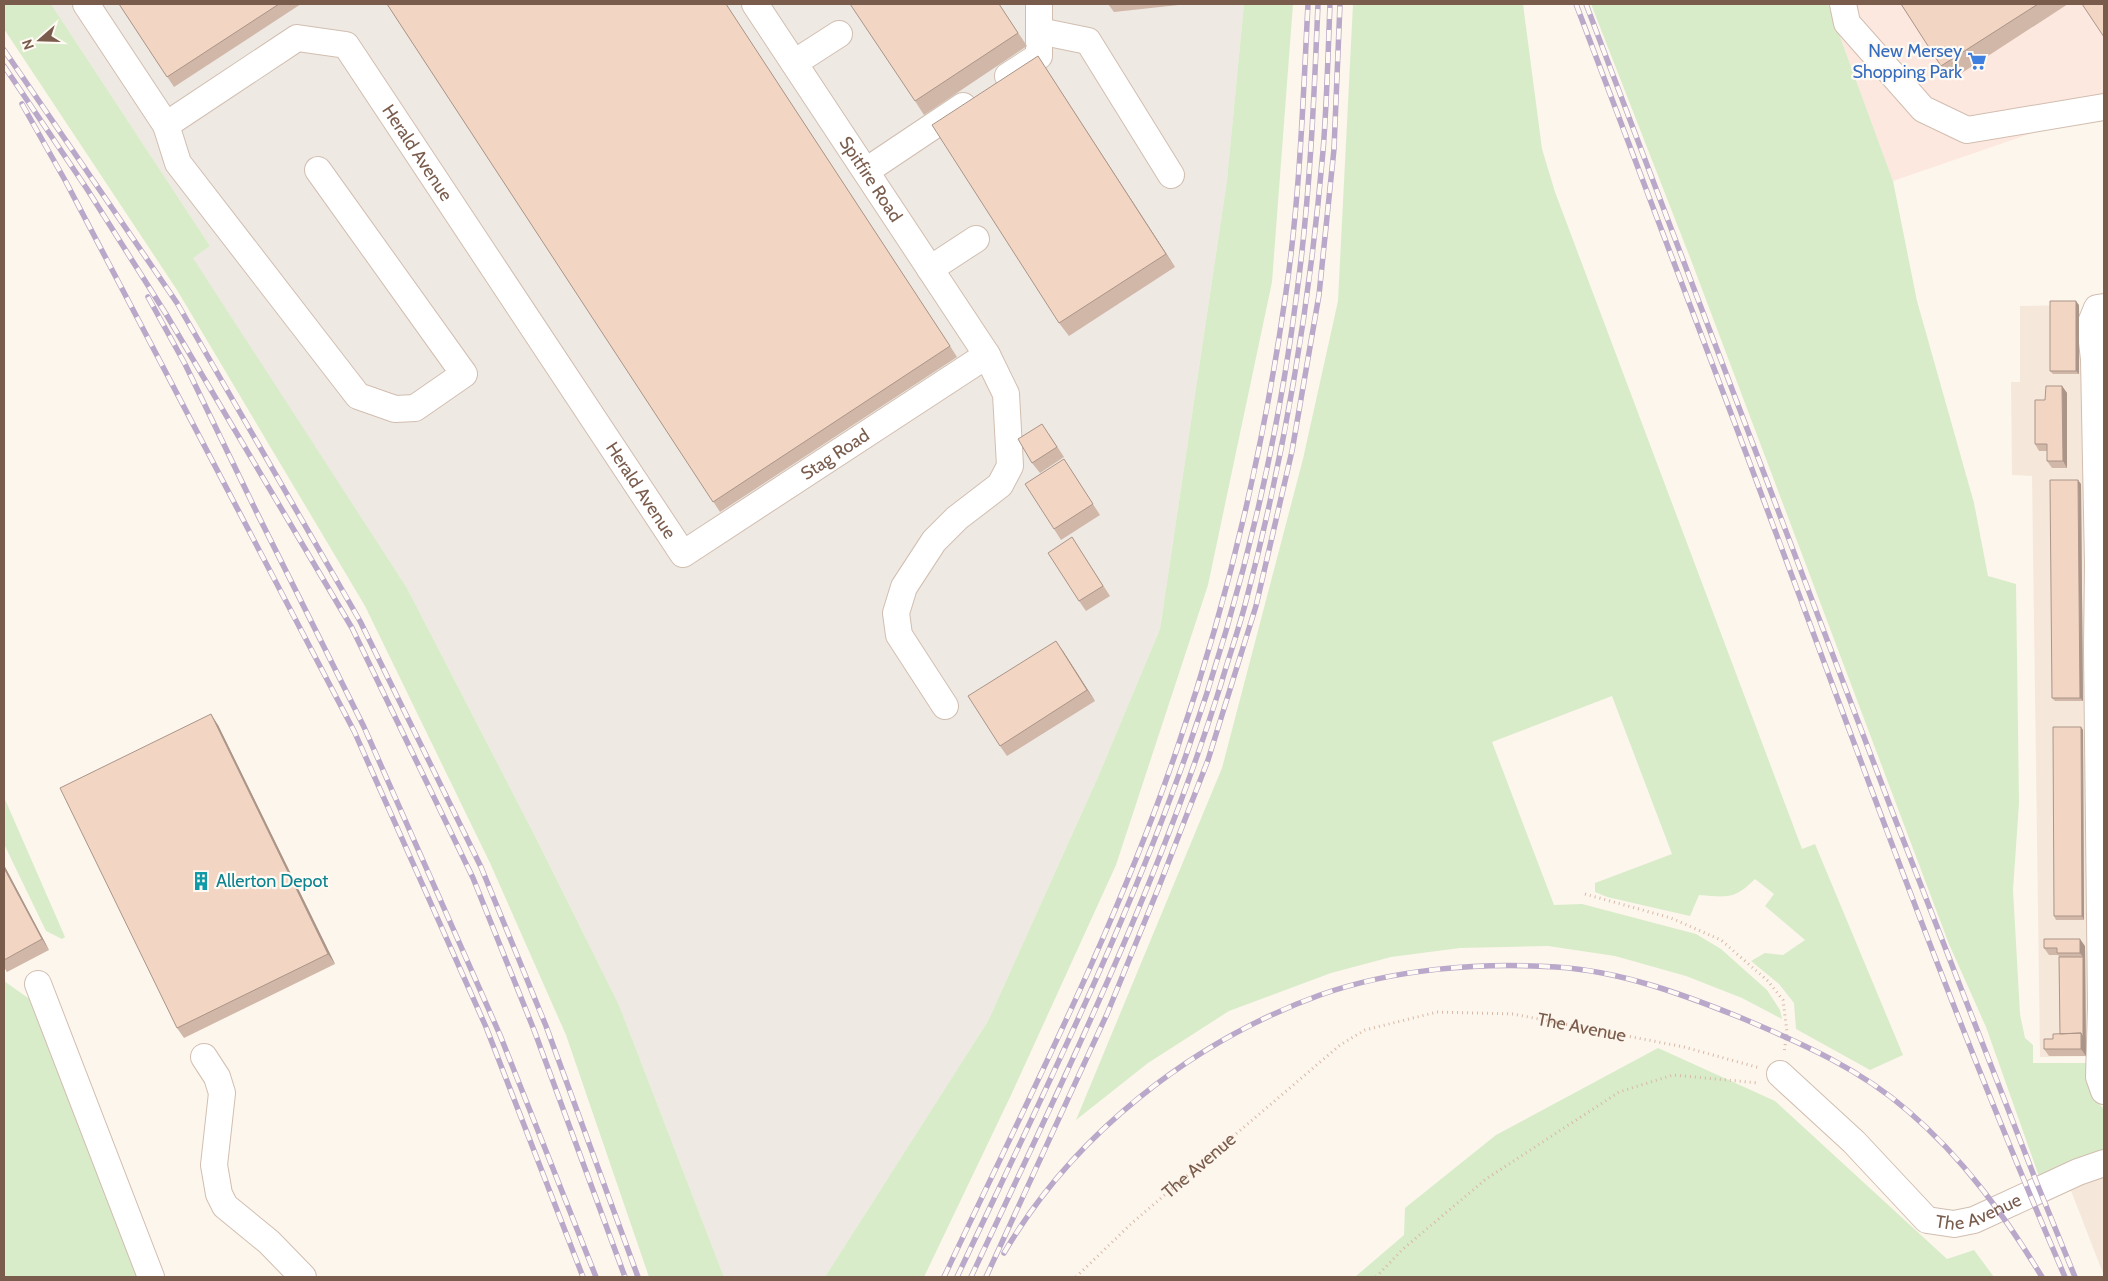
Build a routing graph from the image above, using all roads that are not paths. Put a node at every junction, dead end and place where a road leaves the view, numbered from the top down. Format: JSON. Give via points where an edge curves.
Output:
{"nodes":[{"id":1,"x":86,"y":4,"type":"edge"},
{"id":2,"x":756,"y":4,"type":"edge"},
{"id":3,"x":1039,"y":4,"type":"edge"},
{"id":4,"x":1842,"y":4,"type":"edge"},
{"id":5,"x":1039,"y":31,"type":"junction"},
{"id":6,"x":839,"y":34,"type":"dead end"},
{"id":7,"x":794,"y":62,"type":"junction"},
{"id":8,"x":2104,"y":106,"type":"edge"},
{"id":9,"x":166,"y":125,"type":"junction"},
{"id":10,"x":318,"y":170,"type":"dead end"},
{"id":11,"x":866,"y":171,"type":"junction"},
{"id":12,"x":1171,"y":175,"type":"dead end"},
{"id":13,"x":976,"y":239,"type":"dead end"},
{"id":14,"x":930,"y":268,"type":"junction"},
{"id":15,"x":2101,"y":307,"type":"edge"},
{"id":16,"x":987,"y":355,"type":"junction"},
{"id":17,"x":683,"y":554,"type":"joint"},
{"id":18,"x":2101,"y":568,"type":"edge"},
{"id":19,"x":2100,"y":649,"type":"edge"},
{"id":20,"x":945,"y":706,"type":"dead end"},
{"id":21,"x":38,"y":984,"type":"dead end"},
{"id":22,"x":2102,"y":1007,"type":"edge"},
{"id":23,"x":204,"y":1057,"type":"dead end"},
{"id":24,"x":1786,"y":1080,"type":"road end"},
{"id":25,"x":2104,"y":1091,"type":"edge"},
{"id":26,"x":2104,"y":1163,"type":"edge"},
{"id":27,"x":151,"y":1277,"type":"edge"},
{"id":28,"x":303,"y":1277,"type":"edge"}],
"edges":[{"from":1,"to":9,"type":"street"},
{"from":2,"to":7,"type":"street","name":"Spitfire Road"},
{"from":3,"to":5,"type":"street"},
{"from":4,"to":8,"type":"street","via":[[1847,23],[1923,109],[1968,130]]},
{"from":5,"to":11,"type":"street","via":[[1039,56]]},
{"from":5,"to":12,"type":"street","via":[[1088,41]]},
{"from":6,"to":7,"type":"street"},
{"from":7,"to":11,"type":"street","name":"Spitfire Road"},
{"from":9,"to":10,"type":"street","via":[[178,163],[358,396],[395,409],[415,408],[464,374]]},
{"from":9,"to":17,"type":"street","name":"Herald Avenue","via":[[297,38],[346,45]]},
{"from":11,"to":14,"type":"street","name":"Spitfire Road"},
{"from":13,"to":14,"type":"street"},
{"from":14,"to":16,"type":"street","name":"Spitfire Road"},
{"from":15,"to":18,"type":"street","via":[[2090,325]]},
{"from":16,"to":17,"type":"street","name":"Stag Road"},
{"from":16,"to":20,"type":"street","name":"Spitfire Road","via":[[1006,394],[1010,466],[1000,485],[957,518],[934,541],[904,587],[896,613],[899,635]]},
{"from":18,"to":19,"type":"street"},
{"from":19,"to":22,"type":"street"},
{"from":21,"to":27,"type":"street"},
{"from":22,"to":25,"type":"street","via":[[2099,1077]]},
{"from":23,"to":28,"type":"street","via":[[222,1093],[214,1164],[219,1194],[225,1206],[269,1242]]},
{"from":24,"to":26,"type":"street","name":"The Avenue","via":[[1854,1142],[1927,1220],[1954,1224],[1974,1220]]}]}
